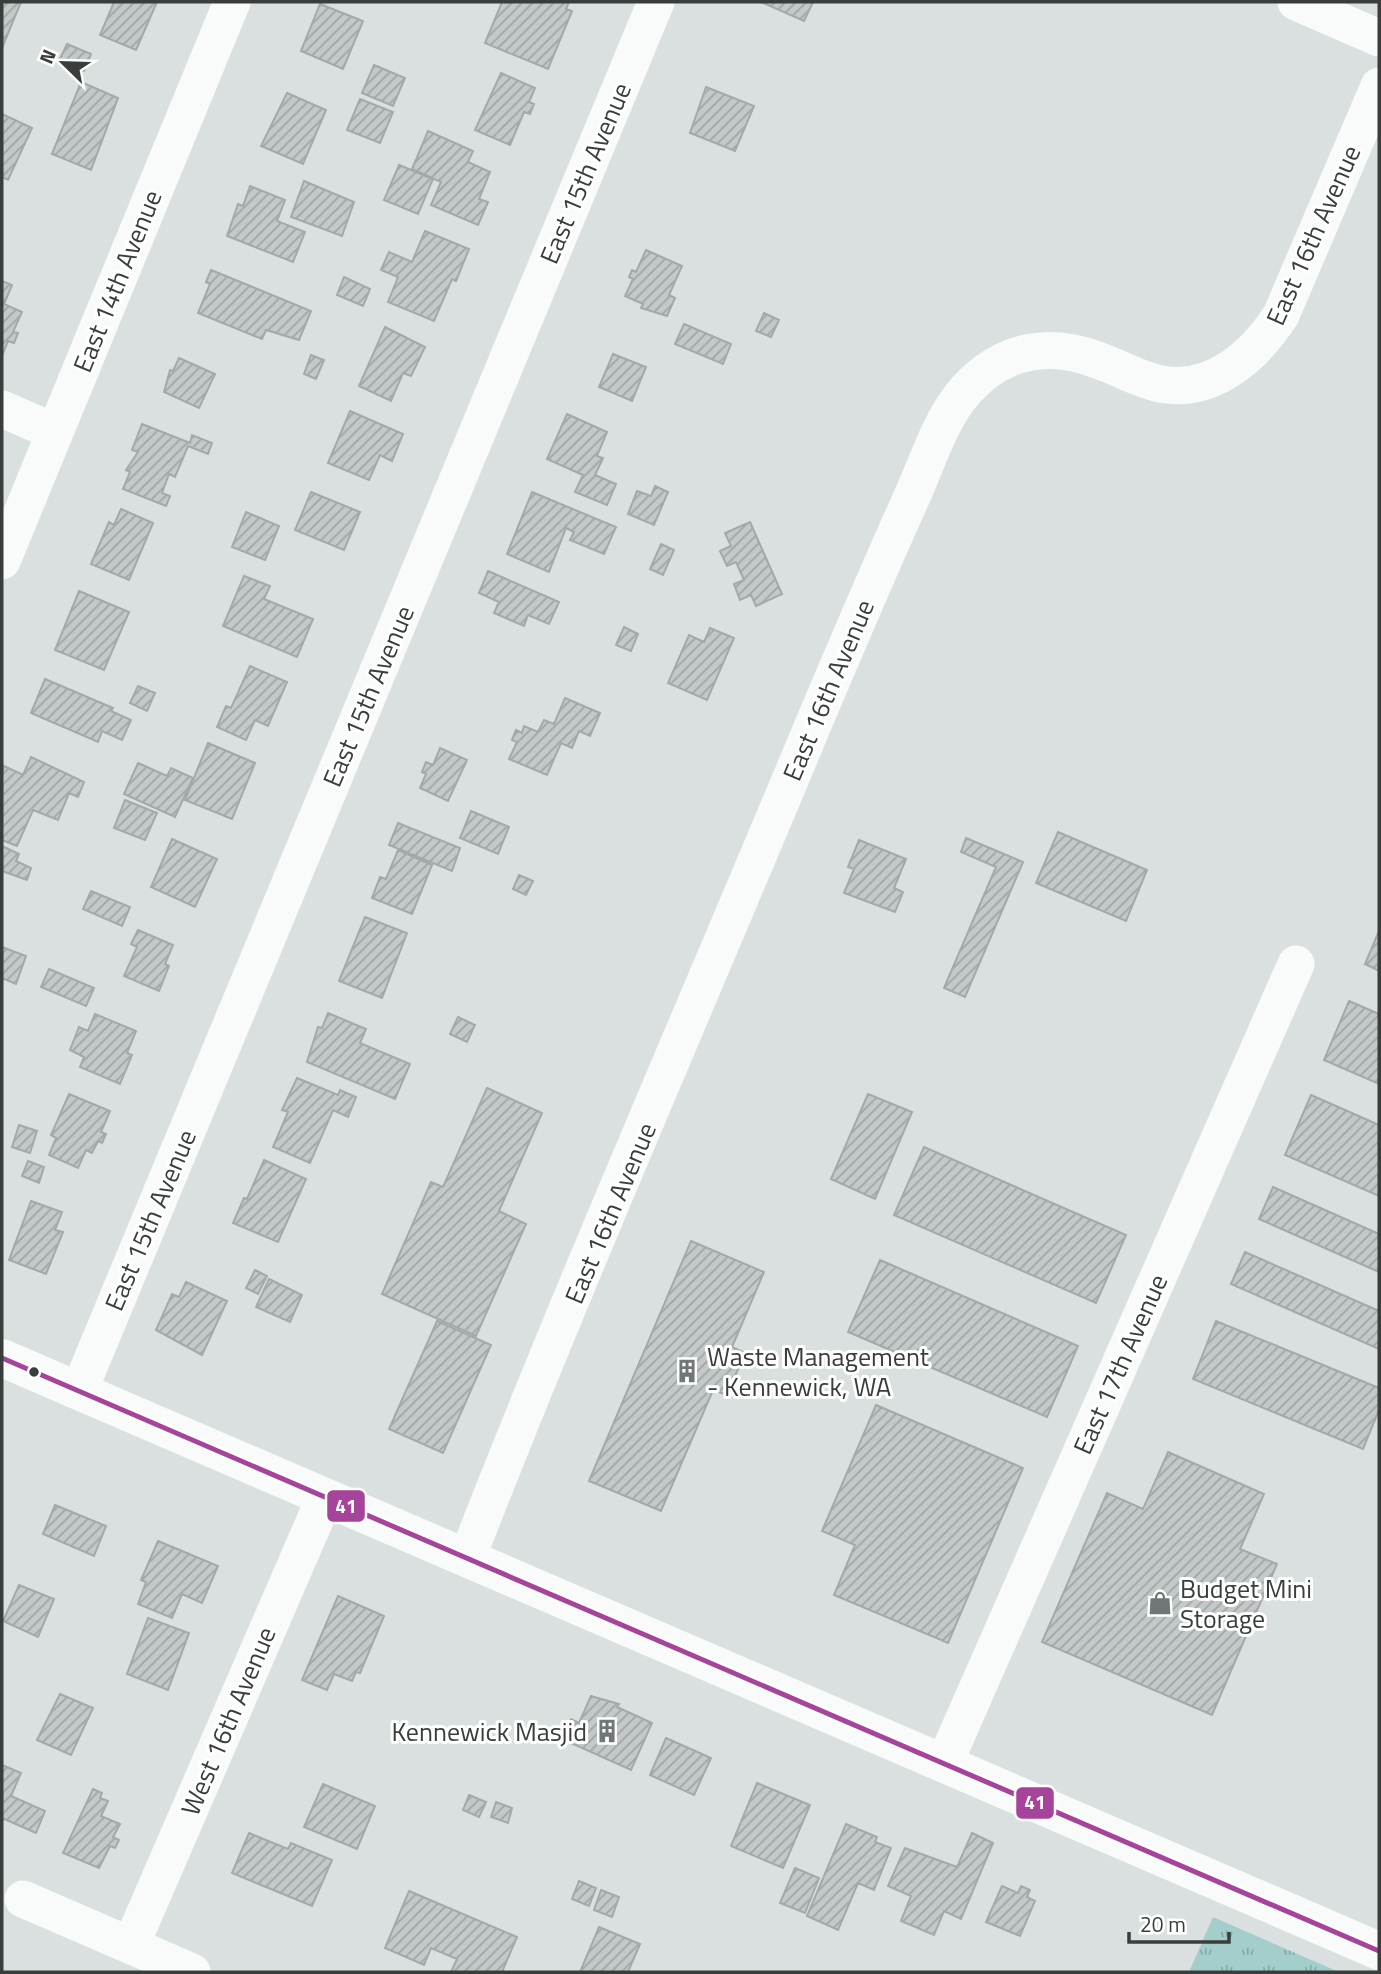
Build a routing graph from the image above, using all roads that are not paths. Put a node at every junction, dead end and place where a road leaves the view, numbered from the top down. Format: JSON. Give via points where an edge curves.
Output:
{"nodes":[{"id":1,"x":232,"y":2,"type":"edge"},
{"id":2,"x":656,"y":2,"type":"edge"},
{"id":3,"x":1296,"y":2,"type":"edge"},
{"id":4,"x":1379,"y":38,"type":"edge"},
{"id":5,"x":1379,"y":86,"type":"edge"},
{"id":6,"x":2,"y":409,"type":"edge"},
{"id":7,"x":55,"y":432,"type":"junction"},
{"id":8,"x":2,"y":561,"type":"edge"},
{"id":9,"x":1296,"y":964,"type":"dead end"},
{"id":10,"x":2,"y":1357,"type":"edge"},
{"id":11,"x":79,"y":1391,"type":"junction"},
{"id":12,"x":325,"y":1497,"type":"junction"},
{"id":13,"x":467,"y":1558,"type":"junction"},
{"id":14,"x":944,"y":1764,"type":"junction"},
{"id":15,"x":23,"y":1899,"type":"dead end"},
{"id":16,"x":131,"y":1945,"type":"junction"},
{"id":17,"x":1379,"y":1951,"type":"edge"},
{"id":18,"x":192,"y":1972,"type":"edge"}],
"edges":[{"from":1,"to":7,"type":"street","name":"East 14th Avenue"},
{"from":2,"to":11,"type":"street","name":"East 15th Avenue"},
{"from":3,"to":4,"type":"street"},
{"from":5,"to":13,"type":"street","name":"East 16th Avenue","via":[[1281,315],[1265,340],[1220,379],[1160,384],[1096,359],[1045,349],[1022,354],[980,376],[947,417],[865,601]]},
{"from":6,"to":7,"type":"street"},
{"from":7,"to":8,"type":"street","name":"East 14th Avenue"},
{"from":9,"to":14,"type":"street","name":"East 17th Avenue"},
{"from":10,"to":11,"type":"main road"},
{"from":11,"to":12,"type":"main road"},
{"from":12,"to":13,"type":"main road"},
{"from":12,"to":16,"type":"street","name":"West 16th Avenue"},
{"from":13,"to":14,"type":"main road"},
{"from":14,"to":17,"type":"main road"},
{"from":15,"to":16,"type":"street"},
{"from":16,"to":18,"type":"street"}]}
